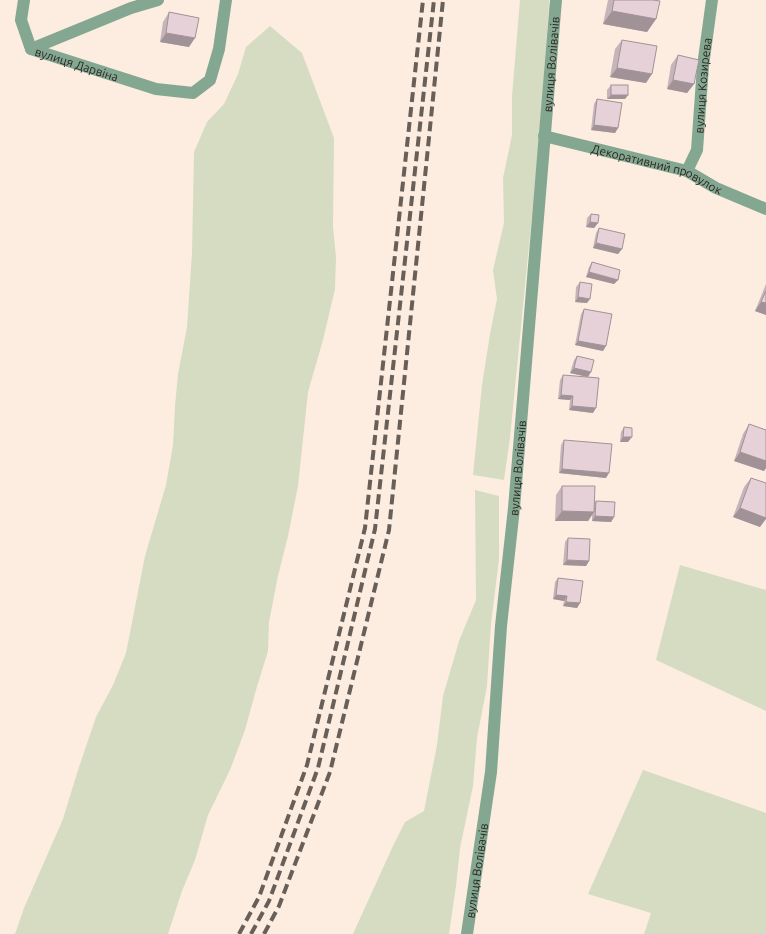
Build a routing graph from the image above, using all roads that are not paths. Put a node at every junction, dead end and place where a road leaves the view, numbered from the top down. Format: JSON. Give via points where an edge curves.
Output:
{"nodes":[{"id":1,"x":24,"y":0,"type":"edge"},
{"id":2,"x":158,"y":0,"type":"edge"},
{"id":3,"x":226,"y":0,"type":"edge"},
{"id":4,"x":556,"y":0,"type":"edge"},
{"id":5,"x":712,"y":0,"type":"edge"},
{"id":6,"x":31,"y":49,"type":"junction"},
{"id":7,"x":544,"y":136,"type":"junction"},
{"id":8,"x":688,"y":171,"type":"junction"},
{"id":9,"x":766,"y":209,"type":"edge"},
{"id":10,"x":467,"y":934,"type":"edge"}],
"edges":[{"from":1,"to":6,"type":"street","name":"вулиця Дарвіна","via":[[21,20]]},
{"from":2,"to":6,"type":"street"},
{"from":3,"to":6,"type":"street","name":"вулиця Дарвіна","via":[[219,49],[210,80],[193,93],[156,89]]},
{"from":4,"to":7,"type":"street","name":"вулиця Волівачів"},
{"from":5,"to":8,"type":"street","name":"вулиця Козирева","via":[[703,66],[698,150]]},
{"from":7,"to":8,"type":"street","name":"Декоративний провулок"},
{"from":7,"to":10,"type":"street","name":"вулиця Волівачів","via":[[491,772]]},
{"from":8,"to":9,"type":"street","name":"Декоративний провулок","via":[[716,188]]}]}
